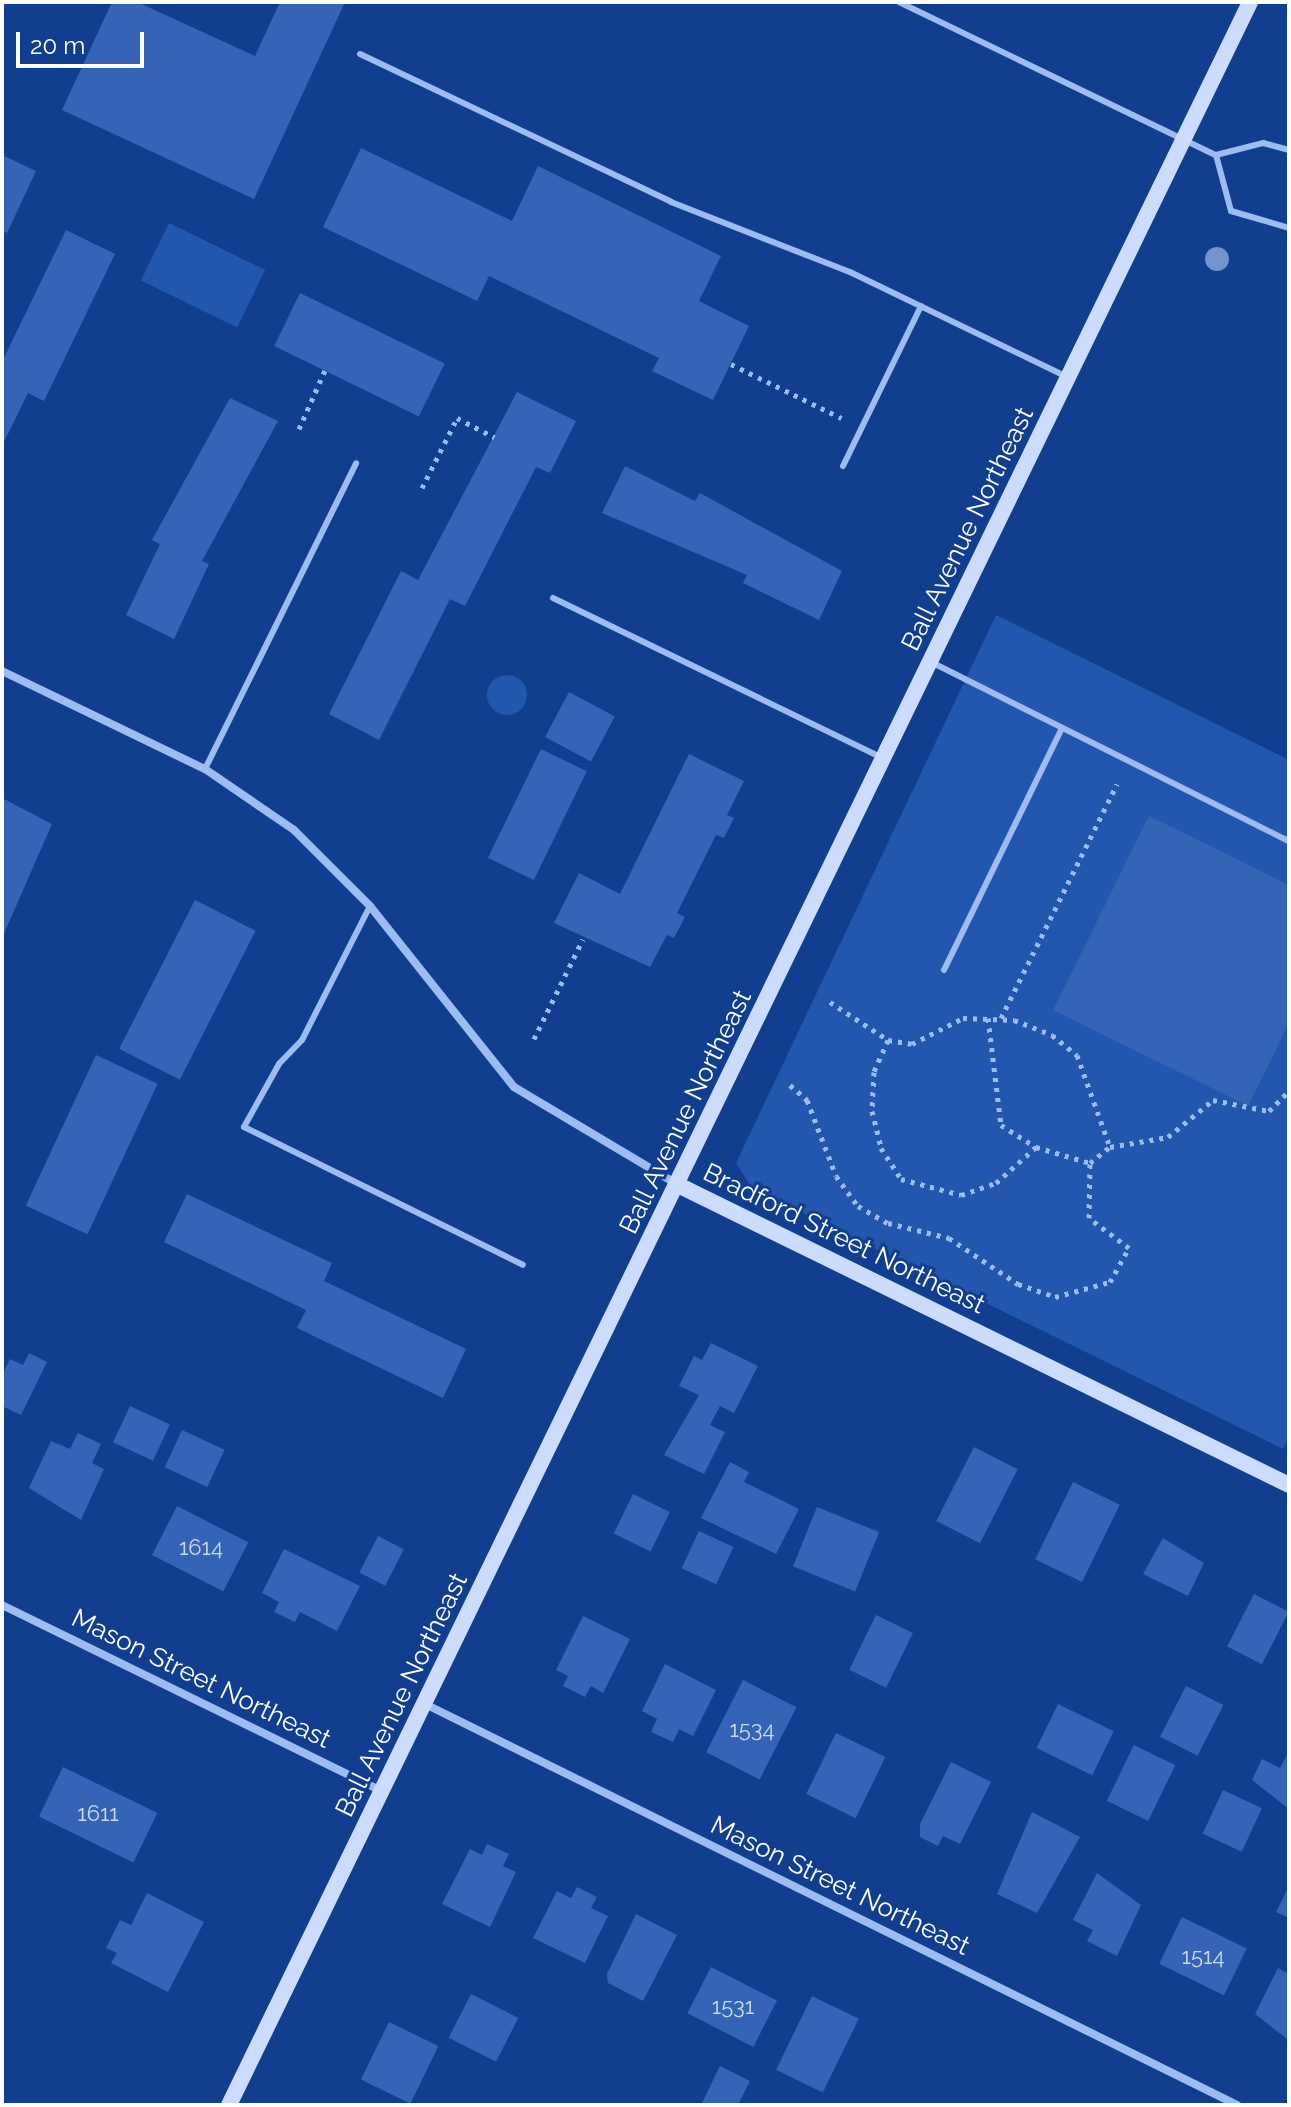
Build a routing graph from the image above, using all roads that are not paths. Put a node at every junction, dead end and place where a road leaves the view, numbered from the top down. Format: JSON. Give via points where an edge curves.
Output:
{"nodes":[{"id":1,"x":899,"y":2,"type":"edge"},
{"id":2,"x":1250,"y":2,"type":"edge"},
{"id":3,"x":360,"y":54,"type":"dead end"},
{"id":4,"x":1185,"y":140,"type":"junction"},
{"id":5,"x":1289,"y":150,"type":"edge"},
{"id":6,"x":1216,"y":155,"type":"junction"},
{"id":7,"x":1289,"y":228,"type":"edge"},
{"id":8,"x":921,"y":306,"type":"junction"},
{"id":9,"x":1068,"y":377,"type":"junction"},
{"id":10,"x":356,"y":463,"type":"dead end"},
{"id":11,"x":843,"y":466,"type":"dead end"},
{"id":12,"x":553,"y":598,"type":"dead end"},
{"id":13,"x":929,"y":662,"type":"junction"},
{"id":14,"x":2,"y":671,"type":"edge"},
{"id":15,"x":1062,"y":728,"type":"junction"},
{"id":16,"x":883,"y":759,"type":"junction"},
{"id":17,"x":205,"y":769,"type":"junction"},
{"id":18,"x":1289,"y":841,"type":"edge"},
{"id":19,"x":370,"y":906,"type":"junction"},
{"id":20,"x":944,"y":970,"type":"dead end"},
{"id":21,"x":678,"y":1185,"type":"junction"},
{"id":22,"x":523,"y":1265,"type":"dead end"},
{"id":23,"x":1289,"y":1485,"type":"edge"},
{"id":24,"x":2,"y":1605,"type":"edge"},
{"id":25,"x":425,"y":1704,"type":"junction"},
{"id":26,"x":382,"y":1791,"type":"junction"},
{"id":27,"x":229,"y":2105,"type":"edge"},
{"id":28,"x":1237,"y":2105,"type":"edge"}],
"edges":[{"from":1,"to":4,"type":"lane"},
{"from":2,"to":4,"type":"street","name":"Ball Avenue Northeast"},
{"from":3,"to":8,"type":"lane","via":[[671,202]]},
{"from":4,"to":6,"type":"lane"},
{"from":4,"to":9,"type":"street","name":"Ball Avenue Northeast"},
{"from":5,"to":6,"type":"lane","via":[[1263,143]]},
{"from":6,"to":7,"type":"lane","via":[[1231,211]]},
{"from":8,"to":9,"type":"lane"},
{"from":8,"to":11,"type":"lane"},
{"from":9,"to":13,"type":"street","name":"Ball Avenue Northeast"},
{"from":10,"to":17,"type":"lane"},
{"from":12,"to":16,"type":"lane"},
{"from":13,"to":15,"type":"lane"},
{"from":13,"to":16,"type":"street","name":"Ball Avenue Northeast"},
{"from":14,"to":17,"type":"street","name":"Bradford Street Northeast"},
{"from":15,"to":18,"type":"lane"},
{"from":15,"to":20,"type":"lane"},
{"from":16,"to":21,"type":"street","name":"Ball Avenue Northeast"},
{"from":17,"to":19,"type":"street","name":"Bradford Street Northeast","via":[[294,830]]},
{"from":19,"to":21,"type":"street","name":"Bradford Street Northeast","via":[[514,1087]]},
{"from":19,"to":22,"type":"lane","via":[[302,1040],[279,1064],[244,1127]]},
{"from":21,"to":23,"type":"street","name":"Bradford Street Northeast"},
{"from":21,"to":25,"type":"street","name":"Ball Avenue Northeast"},
{"from":24,"to":26,"type":"street","name":"Mason Street Northeast"},
{"from":25,"to":26,"type":"street","name":"Ball Avenue Northeast"},
{"from":25,"to":28,"type":"street","name":"Mason Street Northeast"},
{"from":26,"to":27,"type":"street","name":"Ball Avenue Northeast"}]}
